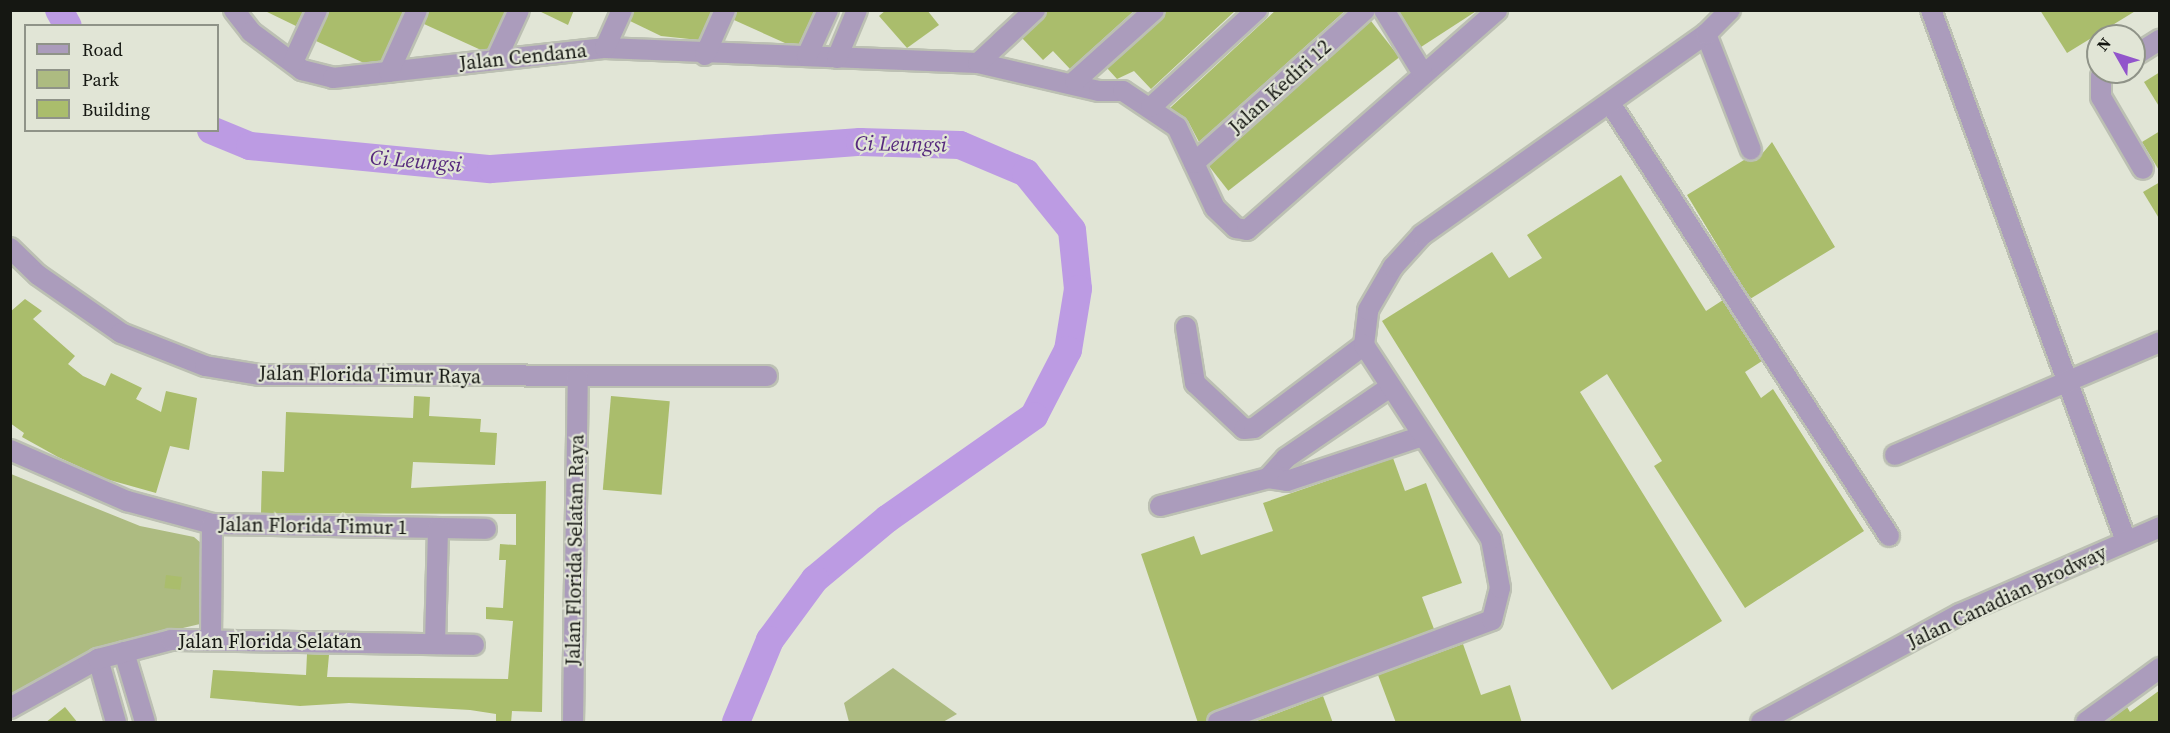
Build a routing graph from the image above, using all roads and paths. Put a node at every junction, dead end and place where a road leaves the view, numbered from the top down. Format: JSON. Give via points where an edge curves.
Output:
{"nodes":[{"id":1,"x":234,"y":10,"type":"edge"},
{"id":2,"x":317,"y":10,"type":"edge"},
{"id":3,"x":417,"y":10,"type":"edge"},
{"id":4,"x":519,"y":10,"type":"edge"},
{"id":5,"x":622,"y":10,"type":"edge"},
{"id":6,"x":725,"y":10,"type":"edge"},
{"id":7,"x":828,"y":10,"type":"edge"},
{"id":8,"x":857,"y":10,"type":"edge"},
{"id":9,"x":1035,"y":10,"type":"edge"},
{"id":10,"x":1154,"y":10,"type":"edge"},
{"id":11,"x":1257,"y":10,"type":"edge"},
{"id":12,"x":1365,"y":10,"type":"edge"},
{"id":13,"x":1384,"y":10,"type":"edge"},
{"id":14,"x":1730,"y":10,"type":"edge"},
{"id":15,"x":1931,"y":10,"type":"edge"},
{"id":16,"x":1492,"y":12,"type":"edge"},
{"id":17,"x":1706,"y":34,"type":"junction"},
{"id":18,"x":2160,"y":40,"type":"edge"},
{"id":19,"x":605,"y":48,"type":"junction"},
{"id":20,"x":2146,"y":49,"type":"edge"},
{"id":21,"x":705,"y":55,"type":"junction"},
{"id":22,"x":807,"y":56,"type":"junction"},
{"id":23,"x":837,"y":58,"type":"junction"},
{"id":24,"x":496,"y":60,"type":"junction"},
{"id":25,"x":293,"y":62,"type":"junction"},
{"id":26,"x":978,"y":63,"type":"junction"},
{"id":27,"x":389,"y":72,"type":"junction"},
{"id":28,"x":1422,"y":72,"type":"junction"},
{"id":29,"x":1075,"y":81,"type":"junction"},
{"id":30,"x":2101,"y":84,"type":"edge"},
{"id":31,"x":1610,"y":103,"type":"junction"},
{"id":32,"x":1151,"y":107,"type":"junction"},
{"id":33,"x":1751,"y":150,"type":"dead end"},
{"id":34,"x":1194,"y":164,"type":"junction"},
{"id":35,"x":2143,"y":169,"type":"dead end"},
{"id":36,"x":10,"y":248,"type":"edge"},
{"id":37,"x":1186,"y":327,"type":"dead end"},
{"id":38,"x":2160,"y":342,"type":"edge"},
{"id":39,"x":1364,"y":345,"type":"junction"},
{"id":40,"x":767,"y":376,"type":"dead end"},
{"id":41,"x":578,"y":377,"type":"junction"},
{"id":42,"x":2063,"y":381,"type":"junction"},
{"id":43,"x":1390,"y":387,"type":"junction"},
{"id":44,"x":1422,"y":436,"type":"junction"},
{"id":45,"x":10,"y":450,"type":"edge"},
{"id":46,"x":1895,"y":455,"type":"dead end"},
{"id":47,"x":1268,"y":478,"type":"junction"},
{"id":48,"x":1160,"y":506,"type":"dead end"},
{"id":49,"x":212,"y":524,"type":"junction"},
{"id":50,"x":2160,"y":527,"type":"edge"},
{"id":51,"x":438,"y":528,"type":"junction"},
{"id":52,"x":486,"y":529,"type":"dead end"},
{"id":53,"x":1889,"y":536,"type":"dead end"},
{"id":54,"x":2126,"y":541,"type":"junction"},
{"id":55,"x":211,"y":638,"type":"junction"},
{"id":56,"x":435,"y":644,"type":"junction"},
{"id":57,"x":474,"y":645,"type":"dead end"},
{"id":58,"x":124,"y":652,"type":"junction"},
{"id":59,"x":98,"y":659,"type":"junction"},
{"id":60,"x":2160,"y":668,"type":"edge"},
{"id":61,"x":10,"y":708,"type":"edge"},
{"id":62,"x":116,"y":723,"type":"edge"},
{"id":63,"x":145,"y":723,"type":"edge"},
{"id":64,"x":573,"y":723,"type":"edge"},
{"id":65,"x":1218,"y":723,"type":"edge"},
{"id":66,"x":1761,"y":723,"type":"edge"},
{"id":67,"x":2086,"y":723,"type":"edge"}],
"edges":[{"from":1,"to":25,"type":"street","name":"Jalan Cendana","via":[[250,32]]},
{"from":2,"to":25,"type":"street"},
{"from":3,"to":27,"type":"street"},
{"from":4,"to":24,"type":"street"},
{"from":5,"to":19,"type":"street"},
{"from":6,"to":21,"type":"street"},
{"from":7,"to":22,"type":"street"},
{"from":8,"to":23,"type":"street"},
{"from":9,"to":26,"type":"street"},
{"from":10,"to":29,"type":"street"},
{"from":11,"to":32,"type":"street"},
{"from":12,"to":34,"type":"street","name":"Jalan Kediri 12"},
{"from":13,"to":28,"type":"street"},
{"from":14,"to":17,"type":"street"},
{"from":15,"to":42,"type":"street"},
{"from":16,"to":28,"type":"street"},
{"from":17,"to":31,"type":"street"},
{"from":17,"to":33,"type":"street"},
{"from":18,"to":20,"type":"street"},
{"from":19,"to":21,"type":"street","name":"Jalan Cendana"},
{"from":19,"to":24,"type":"street","name":"Jalan Cendana"},
{"from":21,"to":22,"type":"street","name":"Jalan Cendana"},
{"from":22,"to":23,"type":"street","name":"Jalan Cendana"},
{"from":23,"to":26,"type":"street","name":"Jalan Cendana"},
{"from":24,"to":27,"type":"street","name":"Jalan Cendana"},
{"from":25,"to":27,"type":"street","name":"Jalan Cendana","via":[[317,77]]},
{"from":26,"to":29,"type":"street","name":"Jalan Cendana"},
{"from":28,"to":34,"type":"street","name":"Jalan Cendana","via":[[1247,230],[1228,223],[1215,208]]},
{"from":29,"to":32,"type":"street","name":"Jalan Cendana","via":[[1099,91],[1136,95]]},
{"from":30,"to":35,"type":"street","via":[[2101,97]]},
{"from":31,"to":39,"type":"street","via":[[1422,235],[1394,267],[1368,310]]},
{"from":31,"to":53,"type":"street"},
{"from":32,"to":34,"type":"street","name":"Jalan Cendana","via":[[1177,127]]},
{"from":36,"to":41,"type":"street","name":"Jalan Florida Timur Raya","via":[[38,275],[121,333],[205,366],[260,375]]},
{"from":37,"to":39,"type":"street","via":[[1195,384],[1249,430]]},
{"from":38,"to":42,"type":"street"},
{"from":39,"to":43,"type":"street"},
{"from":40,"to":41,"type":"street","name":"Jalan Florida Timur Raya"},
{"from":41,"to":64,"type":"street","name":"Jalan Florida Selatan Raya"},
{"from":42,"to":46,"type":"street"},
{"from":42,"to":54,"type":"street"},
{"from":43,"to":44,"type":"street"},
{"from":43,"to":47,"type":"street","via":[[1286,458]]},
{"from":44,"to":47,"type":"street","via":[[1287,481]]},
{"from":44,"to":65,"type":"street","via":[[1491,539],[1500,588],[1492,620]]},
{"from":45,"to":49,"type":"street","name":"Jalan Florida Timur 1","via":[[127,501]]},
{"from":47,"to":48,"type":"street"},
{"from":49,"to":51,"type":"street","name":"Jalan Florida Timur 1"},
{"from":49,"to":55,"type":"street"},
{"from":50,"to":54,"type":"street","name":"Jalan Canadian Brodway"},
{"from":51,"to":52,"type":"street","name":"Jalan Florida Timur 1"},
{"from":51,"to":56,"type":"street"},
{"from":54,"to":66,"type":"street","name":"Jalan Canadian Brodway","via":[[1960,614]]},
{"from":55,"to":56,"type":"street","name":"Jalan Florida Selatan"},
{"from":55,"to":58,"type":"street","name":"Jalan Florida Selatan"},
{"from":56,"to":57,"type":"street","name":"Jalan Florida Selatan"},
{"from":58,"to":59,"type":"street","name":"Jalan Florida Selatan"},
{"from":58,"to":63,"type":"street"},
{"from":59,"to":61,"type":"street","name":"Jalan Florida Selatan"},
{"from":59,"to":62,"type":"street"},
{"from":60,"to":67,"type":"street"}]}
